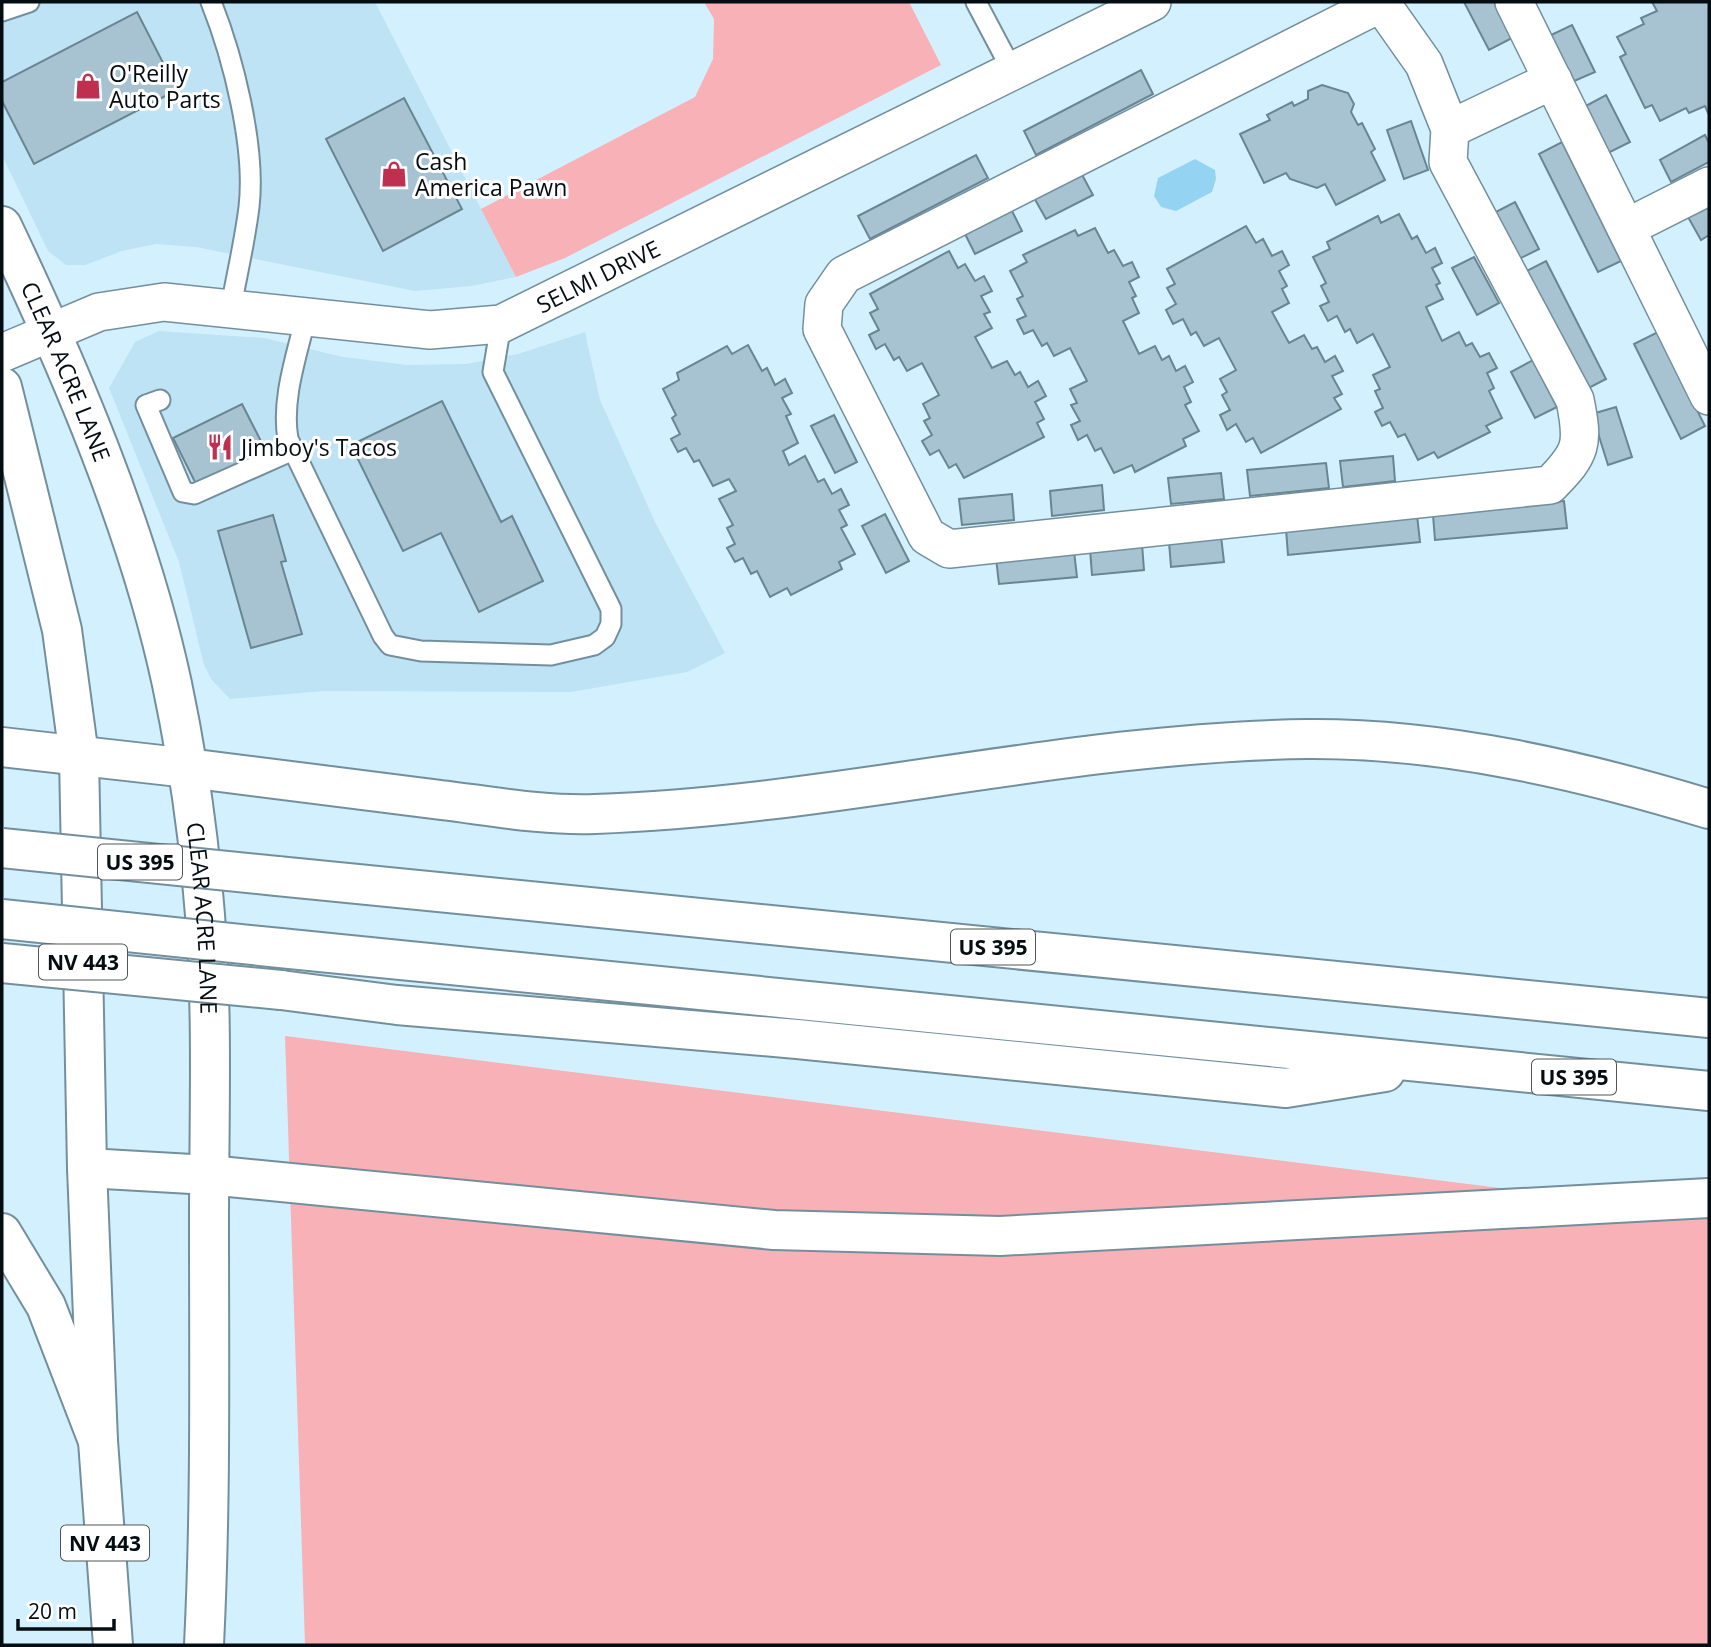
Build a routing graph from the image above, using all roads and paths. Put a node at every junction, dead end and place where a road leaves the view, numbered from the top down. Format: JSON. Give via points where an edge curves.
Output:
{"nodes":[{"id":1,"x":29,"y":2,"type":"edge"},
{"id":2,"x":211,"y":2,"type":"edge"},
{"id":3,"x":976,"y":2,"type":"edge"},
{"id":4,"x":1152,"y":2,"type":"edge"},
{"id":5,"x":1380,"y":2,"type":"edge"},
{"id":6,"x":1514,"y":2,"type":"edge"},
{"id":7,"x":2,"y":11,"type":"edge"},
{"id":8,"x":1012,"y":70,"type":"junction"},
{"id":9,"x":1552,"y":80,"type":"junction"},
{"id":10,"x":1450,"y":129,"type":"junction"},
{"id":11,"x":1709,"y":186,"type":"edge"},
{"id":12,"x":2,"y":226,"type":"edge"},
{"id":13,"x":1626,"y":228,"type":"junction"},
{"id":14,"x":230,"y":307,"type":"junction"},
{"id":15,"x":306,"y":316,"type":"junction"},
{"id":16,"x":501,"y":324,"type":"junction"},
{"id":17,"x":48,"y":331,"type":"junction"},
{"id":18,"x":2,"y":353,"type":"edge"},
{"id":19,"x":2,"y":387,"type":"edge"},
{"id":20,"x":1709,"y":397,"type":"edge"},
{"id":21,"x":160,"y":400,"type":"dead end"},
{"id":22,"x":293,"y":450,"type":"junction"},
{"id":23,"x":2,"y":747,"type":"edge"},
{"id":24,"x":79,"y":756,"type":"junction"},
{"id":25,"x":188,"y":768,"type":"junction"},
{"id":26,"x":1709,"y":809,"type":"edge"},
{"id":27,"x":2,"y":848,"type":"edge"},
{"id":28,"x":2,"y":919,"type":"edge"},
{"id":29,"x":2,"y":963,"type":"edge"},
{"id":30,"x":1709,"y":1018,"type":"edge"},
{"id":31,"x":1438,"y":1063,"type":"junction"},
{"id":32,"x":1709,"y":1091,"type":"edge"},
{"id":33,"x":87,"y":1168,"type":"junction"},
{"id":34,"x":209,"y":1175,"type":"junction"},
{"id":35,"x":1709,"y":1198,"type":"edge"},
{"id":36,"x":2,"y":1233,"type":"edge"},
{"id":37,"x":98,"y":1441,"type":"junction"},
{"id":38,"x":113,"y":1645,"type":"edge"},
{"id":39,"x":204,"y":1645,"type":"edge"}],
"edges":[{"from":1,"to":7,"type":"lane"},
{"from":2,"to":14,"type":"lane","via":[[243,110],[247,158],[249,204]]},
{"from":3,"to":8,"type":"lane"},
{"from":4,"to":8,"type":"street","name":"SELMI DRIVE"},
{"from":5,"to":10,"type":"street","via":[[1423,64]]},
{"from":5,"to":10,"type":"street","via":[[844,275],[824,304],[822,329],[927,536],[948,549],[1550,485],[1573,463],[1582,433],[1575,400],[1448,162]]},
{"from":6,"to":9,"type":"street"},
{"from":8,"to":16,"type":"street","name":"SELMI DRIVE"},
{"from":9,"to":10,"type":"street"},
{"from":9,"to":13,"type":"street"},
{"from":11,"to":13,"type":"street"},
{"from":12,"to":17,"type":"main road","name":"CLEAR ACRE LANE"},
{"from":13,"to":20,"type":"street"},
{"from":14,"to":15,"type":"street","name":"SELMI DRIVE"},
{"from":14,"to":17,"type":"street","name":"SELMI DRIVE","via":[[164,302],[116,308]]},
{"from":15,"to":16,"type":"street","name":"SELMI DRIVE","via":[[430,330]]},
{"from":15,"to":22,"type":"lane","via":[[285,422]]},
{"from":16,"to":22,"type":"lane","via":[[493,372],[611,609],[605,637],[594,645],[551,655],[421,651],[390,645]]},
{"from":17,"to":18,"type":"street","name":"SELMI DRIVE"},
{"from":17,"to":25,"type":"main road","name":"CLEAR ACRE LANE","via":[[151,601]]},
{"from":19,"to":24,"type":"main road","number":"NV 443","via":[[62,630]]},
{"from":21,"to":22,"type":"lane","via":[[146,405],[183,492],[194,494]]},
{"from":23,"to":24,"type":"main road"},
{"from":24,"to":25,"type":"main road"},
{"from":24,"to":33,"type":"main road","number":"NV 443"},
{"from":25,"to":26,"type":"main road","via":[[591,814],[716,804],[1160,748],[1310,739],[1450,748],[1608,778]]},
{"from":25,"to":34,"type":"main road","name":"CLEAR ACRE LANE","via":[[206,919]]},
{"from":27,"to":30,"type":"main road","number":"US 395","bridge":true},
{"from":28,"to":31,"type":"main road","number":"US 395","bridge":true},
{"from":29,"to":31,"type":"main road","bridge":true,"via":[[1286,1088]]},
{"from":31,"to":32,"type":"main road","number":"US 395"},
{"from":33,"to":34,"type":"main road"},
{"from":33,"to":37,"type":"main road","number":"NV 443"},
{"from":34,"to":35,"type":"main road","via":[[774,1230],[1000,1236]]},
{"from":34,"to":39,"type":"main road","name":"CLEAR ACRE LANE"},
{"from":36,"to":37,"type":"main road","via":[[46,1306]]},
{"from":37,"to":38,"type":"main road","number":"NV 443"}]}
